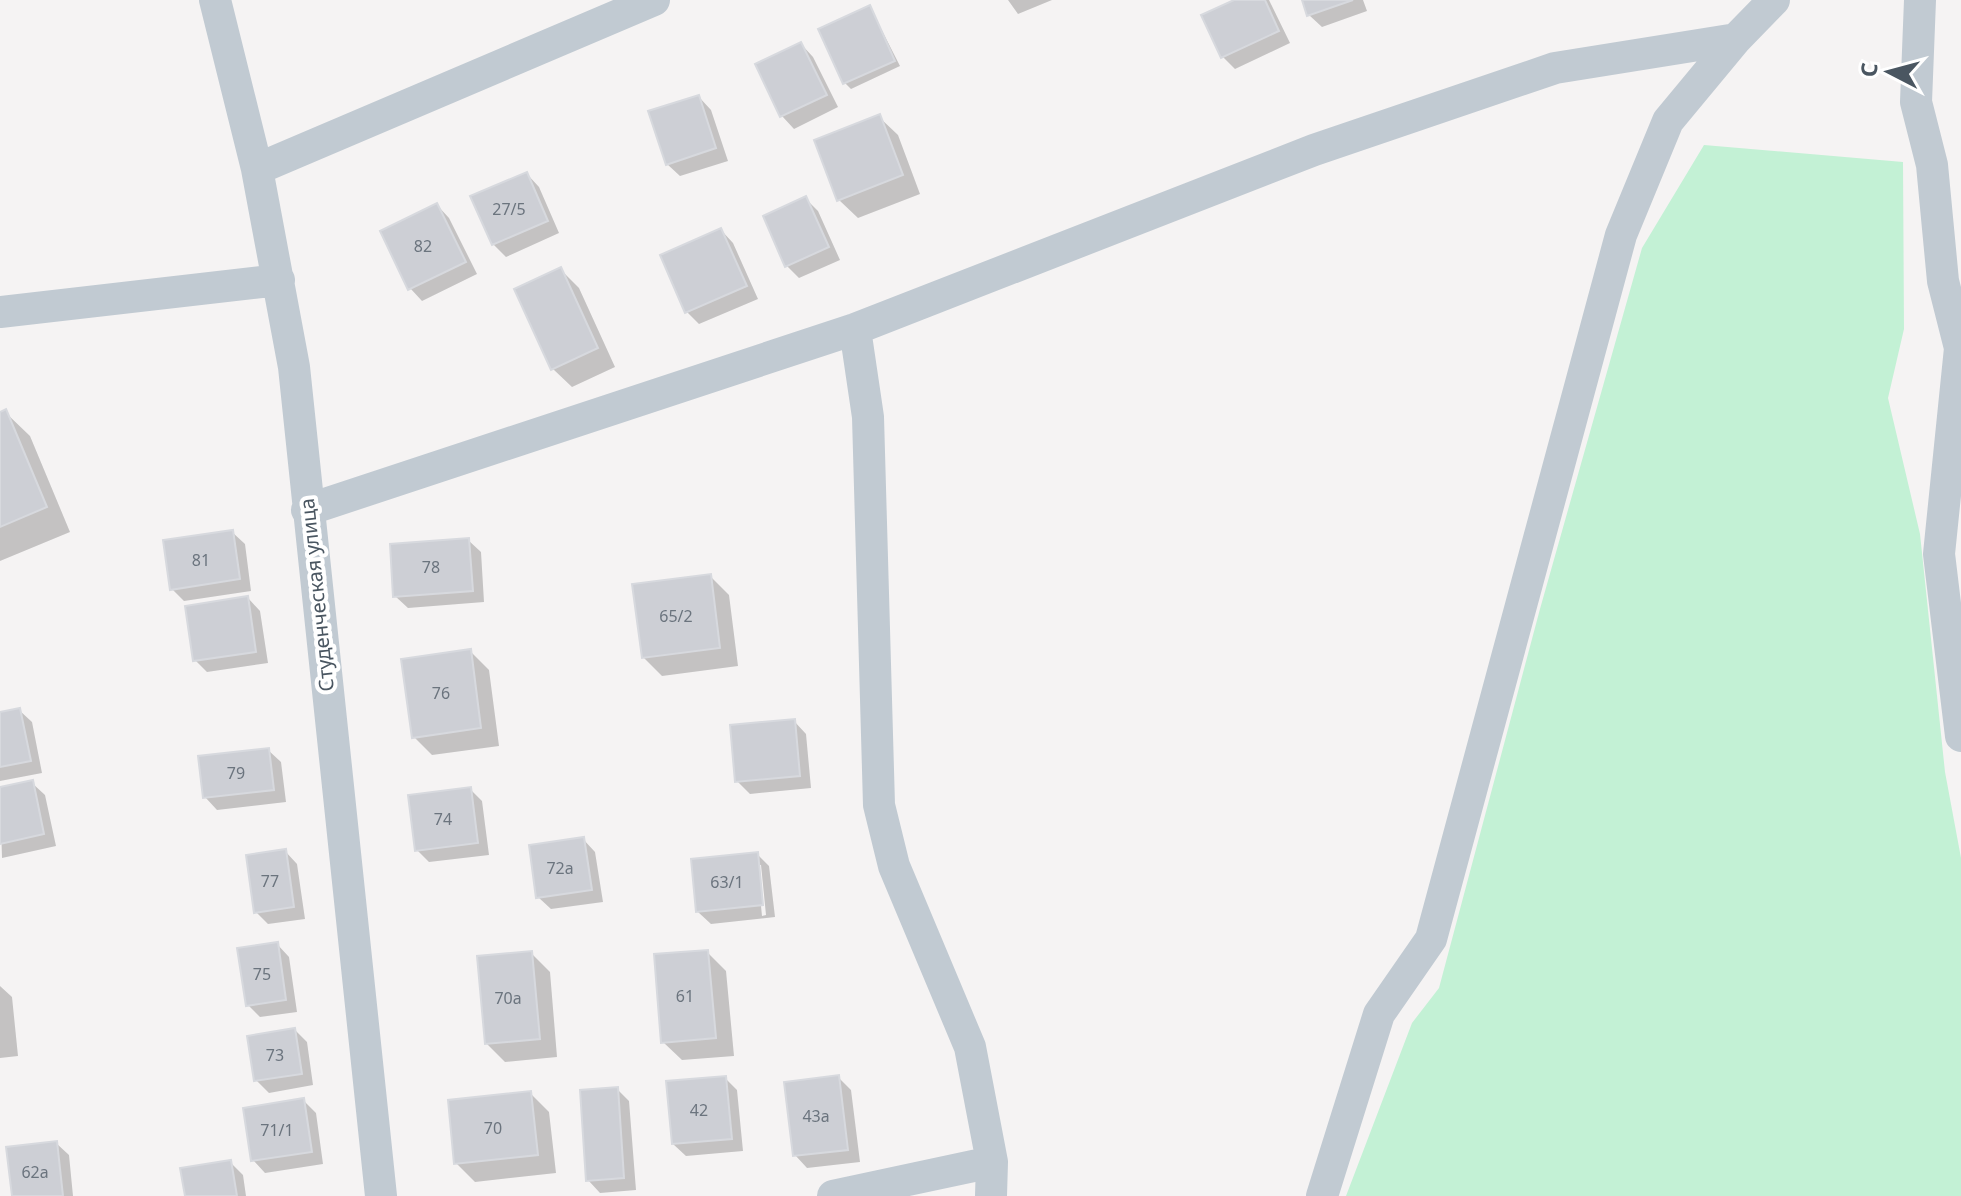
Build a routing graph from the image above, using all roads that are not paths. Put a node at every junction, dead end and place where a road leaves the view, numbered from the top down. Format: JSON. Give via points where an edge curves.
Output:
{"nodes":[{"id":1,"x":215,"y":0,"type":"edge"},
{"id":2,"x":654,"y":0,"type":"edge"},
{"id":3,"x":1774,"y":0,"type":"edge"},
{"id":4,"x":1920,"y":0,"type":"edge"},
{"id":5,"x":1736,"y":39,"type":"junction"},
{"id":6,"x":257,"y":169,"type":"junction"},
{"id":7,"x":279,"y":280,"type":"junction"},
{"id":8,"x":0,"y":312,"type":"edge"},
{"id":9,"x":855,"y":329,"type":"junction"},
{"id":10,"x":307,"y":510,"type":"junction"},
{"id":11,"x":1961,"y":736,"type":"edge"},
{"id":12,"x":992,"y":1162,"type":"junction"},
{"id":13,"x":381,"y":1196,"type":"edge"},
{"id":14,"x":833,"y":1196,"type":"edge"},
{"id":15,"x":991,"y":1196,"type":"edge"},
{"id":16,"x":1322,"y":1196,"type":"edge"}],
"edges":[{"from":1,"to":6,"type":"street","name":"Студенческая улица"},
{"from":2,"to":6,"type":"street"},
{"from":3,"to":5,"type":"street"},
{"from":4,"to":11,"type":"street","via":[[1916,102],[1932,165],[1943,281],[1960,348],[1939,554]]},
{"from":5,"to":9,"type":"street","via":[[1555,68],[1314,150]]},
{"from":5,"to":16,"type":"street","via":[[1668,121],[1621,235],[1431,939],[1379,1014]]},
{"from":6,"to":7,"type":"street","name":"Студенческая улица"},
{"from":7,"to":8,"type":"street"},
{"from":7,"to":10,"type":"street","name":"Студенческая улица","via":[[294,367]]},
{"from":9,"to":10,"type":"street"},
{"from":9,"to":12,"type":"street","via":[[868,417],[879,805],[894,866],[970,1047]]},
{"from":10,"to":13,"type":"street","name":"Студенческая улица"},
{"from":12,"to":14,"type":"street"},
{"from":12,"to":15,"type":"street"}]}
